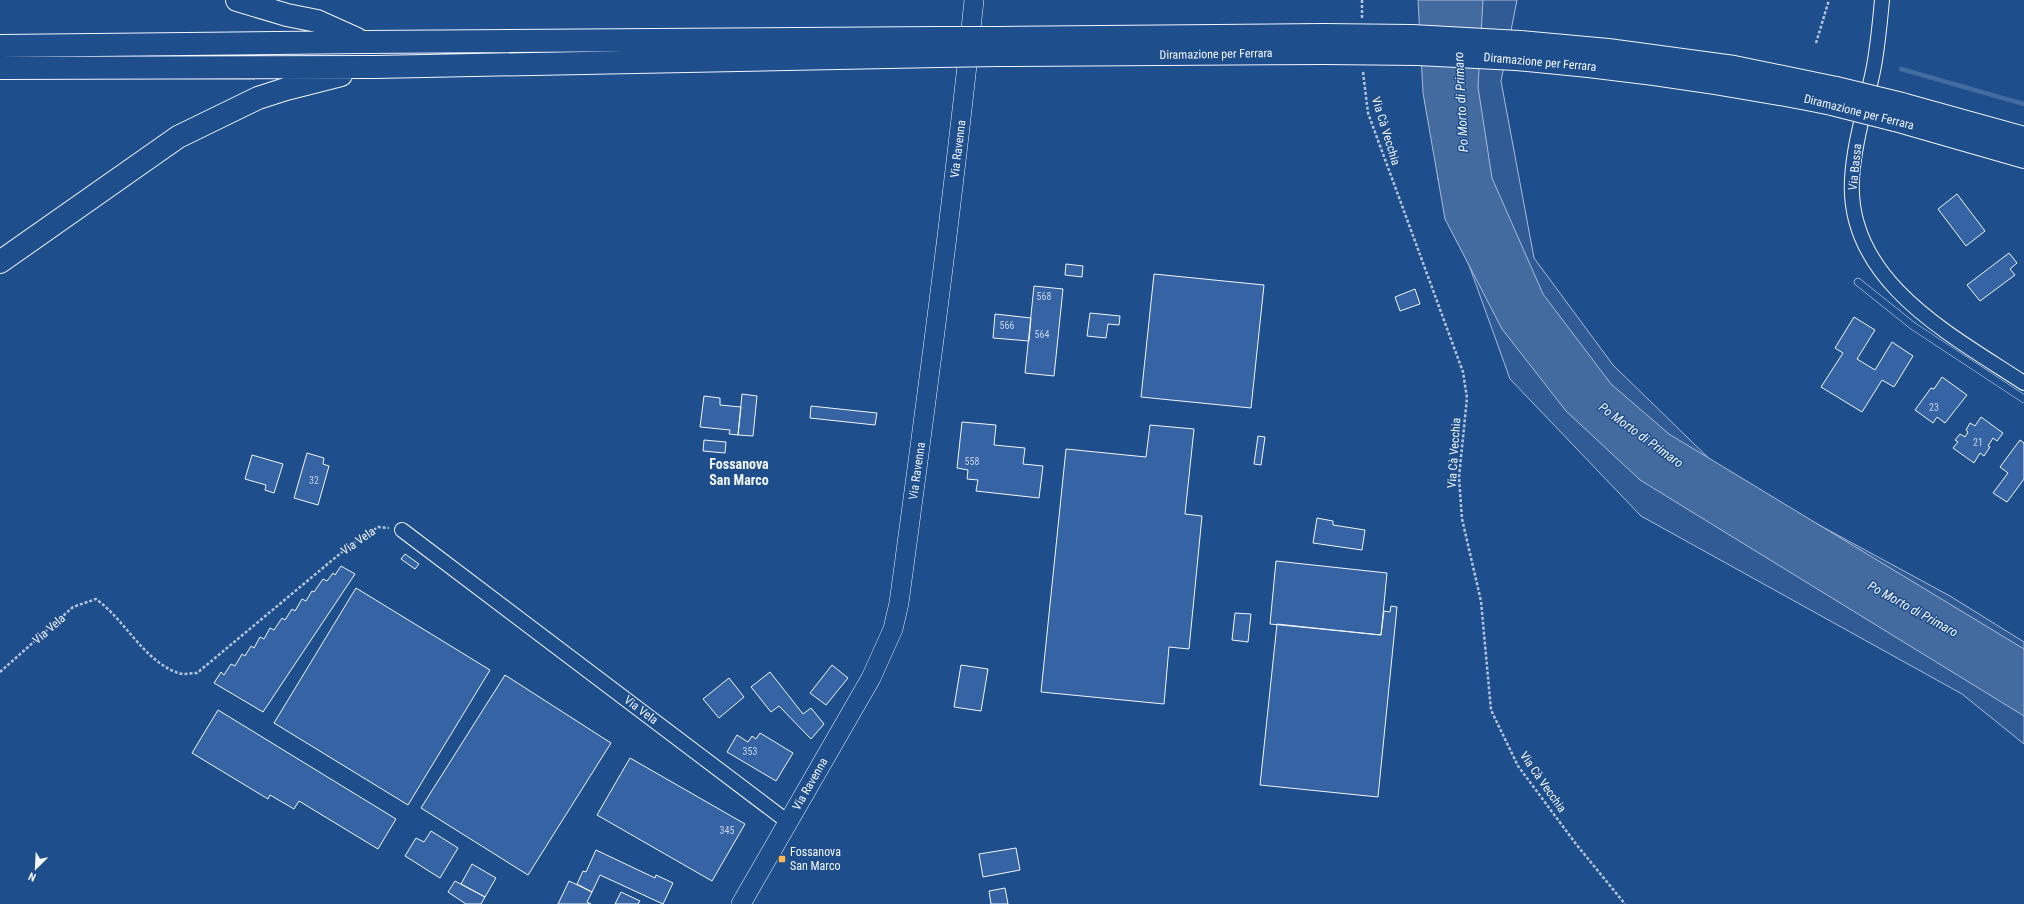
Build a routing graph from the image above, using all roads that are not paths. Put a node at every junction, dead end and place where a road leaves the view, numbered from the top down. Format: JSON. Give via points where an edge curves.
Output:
{"nodes":[{"id":1,"x":237,"y":0,"type":"edge"},
{"id":2,"x":974,"y":0,"type":"edge"},
{"id":3,"x":1882,"y":0,"type":"edge"},
{"id":4,"x":364,"y":42,"type":"junction"},
{"id":5,"x":0,"y":46,"type":"edge"},
{"id":6,"x":902,"y":48,"type":"junction"},
{"id":7,"x":375,"y":67,"type":"junction"},
{"id":8,"x":0,"y":68,"type":"edge"},
{"id":9,"x":1899,"y":112,"type":"junction"},
{"id":10,"x":2024,"y":138,"type":"edge"},
{"id":11,"x":2024,"y":157,"type":"edge"},
{"id":12,"x":0,"y":262,"type":"edge"},
{"id":13,"x":1858,"y":282,"type":"dead end"},
{"id":14,"x":1941,"y":328,"type":"junction"},
{"id":15,"x":1932,"y":339,"type":"junction"},
{"id":16,"x":2024,"y":383,"type":"edge"},
{"id":17,"x":2024,"y":399,"type":"edge"},
{"id":18,"x":402,"y":530,"type":"road end"},
{"id":19,"x":788,"y":822,"type":"junction"},
{"id":20,"x":741,"y":904,"type":"edge"}],
"edges":[{"from":1,"to":4,"type":"highway","via":[[317,21]]},
{"from":2,"to":19,"type":"main road","name":"Via Ravenna","via":[[928,391],[895,623],[871,678]]},
{"from":3,"to":14,"type":"street","name":"Via Bassa","via":[[1879,37],[1856,146],[1852,178],[1856,220],[1869,253],[1886,278],[1921,313]]},
{"from":4,"to":5,"type":"highway"},
{"from":4,"to":6,"type":"highway"},
{"from":6,"to":7,"type":"highway"},
{"from":6,"to":9,"type":"highway","name":"Diramazione per Ferrara","bridge":true,"via":[[1324,44],[1412,36],[1518,50],[1608,50],[1734,67]]},
{"from":7,"to":8,"type":"highway"},
{"from":7,"to":12,"type":"highway","via":[[258,98],[204,123],[152,155]]},
{"from":9,"to":10,"type":"highway","name":"Diramazione per Ferrara"},
{"from":9,"to":11,"type":"highway","name":"Diramazione per Ferrara"},
{"from":13,"to":15,"type":"lane","via":[[1884,305]]},
{"from":14,"to":15,"type":"lane"},
{"from":14,"to":16,"type":"street","name":"Via Bassa"},
{"from":15,"to":17,"type":"lane"},
{"from":18,"to":19,"type":"street","name":"Via Vela"},
{"from":19,"to":20,"type":"main road","name":"Via Ravenna"}]}
